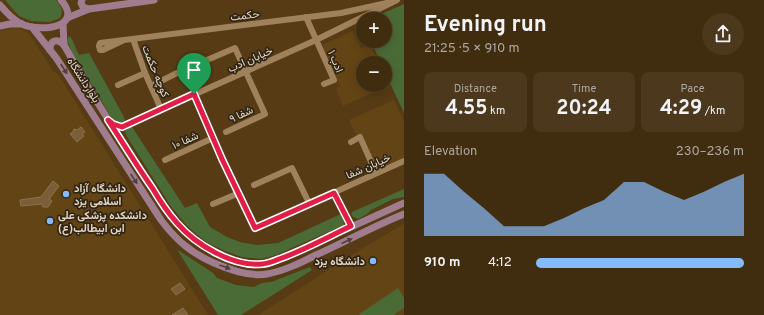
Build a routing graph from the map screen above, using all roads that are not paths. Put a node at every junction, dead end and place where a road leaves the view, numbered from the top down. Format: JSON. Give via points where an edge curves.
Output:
{"nodes":[{"id":1,"x":61,"y":0,"type":"edge"},
{"id":2,"x":82,"y":0,"type":"edge"},
{"id":3,"x":154,"y":0,"type":"edge"},
{"id":4,"x":394,"y":1,"type":"edge"},
{"id":5,"x":0,"y":5,"type":"edge"},
{"id":6,"x":89,"y":9,"type":"junction"},
{"id":7,"x":306,"y":18,"type":"junction"},
{"id":8,"x":65,"y":21,"type":"junction"},
{"id":9,"x":24,"y":24,"type":"junction"},
{"id":10,"x":0,"y":26,"type":"edge"},
{"id":11,"x":32,"y":27,"type":"junction"},
{"id":12,"x":133,"y":39,"type":"junction"},
{"id":13,"x":316,"y":40,"type":"junction"},
{"id":14,"x":100,"y":43,"type":"dead end"},
{"id":15,"x":64,"y":45,"type":"junction"},
{"id":16,"x":50,"y":50,"type":"junction"},
{"id":17,"x":200,"y":63,"type":"dead end"},
{"id":18,"x":246,"y":71,"type":"junction"},
{"id":19,"x":145,"y":73,"type":"junction"},
{"id":20,"x":177,"y":73,"type":"dead end"},
{"id":21,"x":324,"y":84,"type":"dead end"},
{"id":22,"x":118,"y":86,"type":"dead end"},
{"id":23,"x":151,"y":86,"type":"junction"},
{"id":24,"x":194,"y":94,"type":"junction"},
{"id":25,"x":161,"y":110,"type":"junction"},
{"id":26,"x":108,"y":120,"type":"junction"},
{"id":27,"x":122,"y":127,"type":"junction"},
{"id":28,"x":226,"y":132,"type":"dead end"},
{"id":29,"x":213,"y":138,"type":"junction"},
{"id":30,"x":121,"y":141,"type":"junction"},
{"id":31,"x":351,"y":142,"type":"dead end"},
{"id":32,"x":165,"y":160,"type":"dead end"},
{"id":33,"x":404,"y":161,"type":"edge"},
{"id":34,"x":376,"y":173,"type":"junction"},
{"id":35,"x":254,"y":185,"type":"dead end"},
{"id":36,"x":239,"y":193,"type":"junction"},
{"id":37,"x":334,"y":193,"type":"junction"},
{"id":38,"x":404,"y":203,"type":"edge"},
{"id":39,"x":213,"y":204,"type":"dead end"},
{"id":40,"x":309,"y":204,"type":"junction"},
{"id":41,"x":404,"y":214,"type":"edge"},
{"id":42,"x":351,"y":226,"type":"junction"}],
"edges":[{"from":1,"to":8,"type":"main road","name":"بلواردانشگاه","via":[[68,11]]},
{"from":2,"to":6,"type":"main road","via":[[83,7]]},
{"from":3,"to":6,"type":"main road"},
{"from":4,"to":7,"type":"street","name":"حکمت"},
{"from":4,"to":13,"type":"street","name":"خیابان ادب"},
{"from":5,"to":9,"type":"main road","via":[[8,14]]},
{"from":6,"to":8,"type":"main road"},
{"from":7,"to":12,"type":"street","name":"حکمت"},
{"from":7,"to":13,"type":"street"},
{"from":8,"to":11,"type":"main road","via":[[55,27]]},
{"from":8,"to":15,"type":"main road","name":"بلواردانشگاه"},
{"from":9,"to":10,"type":"main road"},
{"from":9,"to":11,"type":"main road"},
{"from":11,"to":16,"type":"main road","name":"بلواردانشگاه"},
{"from":12,"to":14,"type":"street","name":"حکمت"},
{"from":12,"to":19,"type":"street","name":"کوچه حکمت"},
{"from":13,"to":18,"type":"street","name":"خیابان ادب"},
{"from":13,"to":21,"type":"street","name":"ادب ۱","via":[[334,80]]},
{"from":15,"to":16,"type":"main road","via":[[56,40],[50,45]]},
{"from":15,"to":26,"type":"main road","name":"بلواردانشگاه"},
{"from":16,"to":41,"type":"main road","name":"بلواردانشگاه","one_way":true,"via":[[170,232],[193,253],[225,268],[267,274],[294,266]]},
{"from":17,"to":18,"type":"street","via":[[235,48]]},
{"from":18,"to":24,"type":"street","name":"خیابان ادب"},
{"from":18,"to":28,"type":"street","name":"شفا ۹","via":[[265,114]]},
{"from":19,"to":22,"type":"street"},
{"from":19,"to":23,"type":"street","name":"کوچه حکمت"},
{"from":20,"to":23,"type":"street"},
{"from":23,"to":25,"type":"street","name":"کوچه حکمت"},
{"from":24,"to":25,"type":"street","name":"خیابان ادب"},
{"from":24,"to":29,"type":"street","name":"خیابان شفا"},
{"from":25,"to":27,"type":"street","name":"خیابان ادب"},
{"from":26,"to":27,"type":"street"},
{"from":26,"to":30,"type":"main road","name":"بلواردانشگاه"},
{"from":27,"to":30,"type":"street"},
{"from":29,"to":32,"type":"street","name":"شفا ۱۰"},
{"from":29,"to":36,"type":"street","name":"خیابان شفا"},
{"from":30,"to":42,"type":"main road","name":"بلواردانشگاه","via":[[168,213],[200,244],[226,258],[264,264],[292,254]]},
{"from":31,"to":34,"type":"street","via":[[360,137]]},
{"from":33,"to":34,"type":"street","name":"خیابان شفا"},
{"from":34,"to":37,"type":"street","name":"خیابان شفا"},
{"from":35,"to":40,"type":"street","via":[[292,168]]},
{"from":36,"to":39,"type":"street"},
{"from":36,"to":40,"type":"street","name":"خیابان شفا","via":[[255,228]]},
{"from":37,"to":40,"type":"street","name":"خیابان شفا"},
{"from":37,"to":42,"type":"street"},
{"from":38,"to":42,"type":"main road","name":"بلواردانشگاه"}]}
